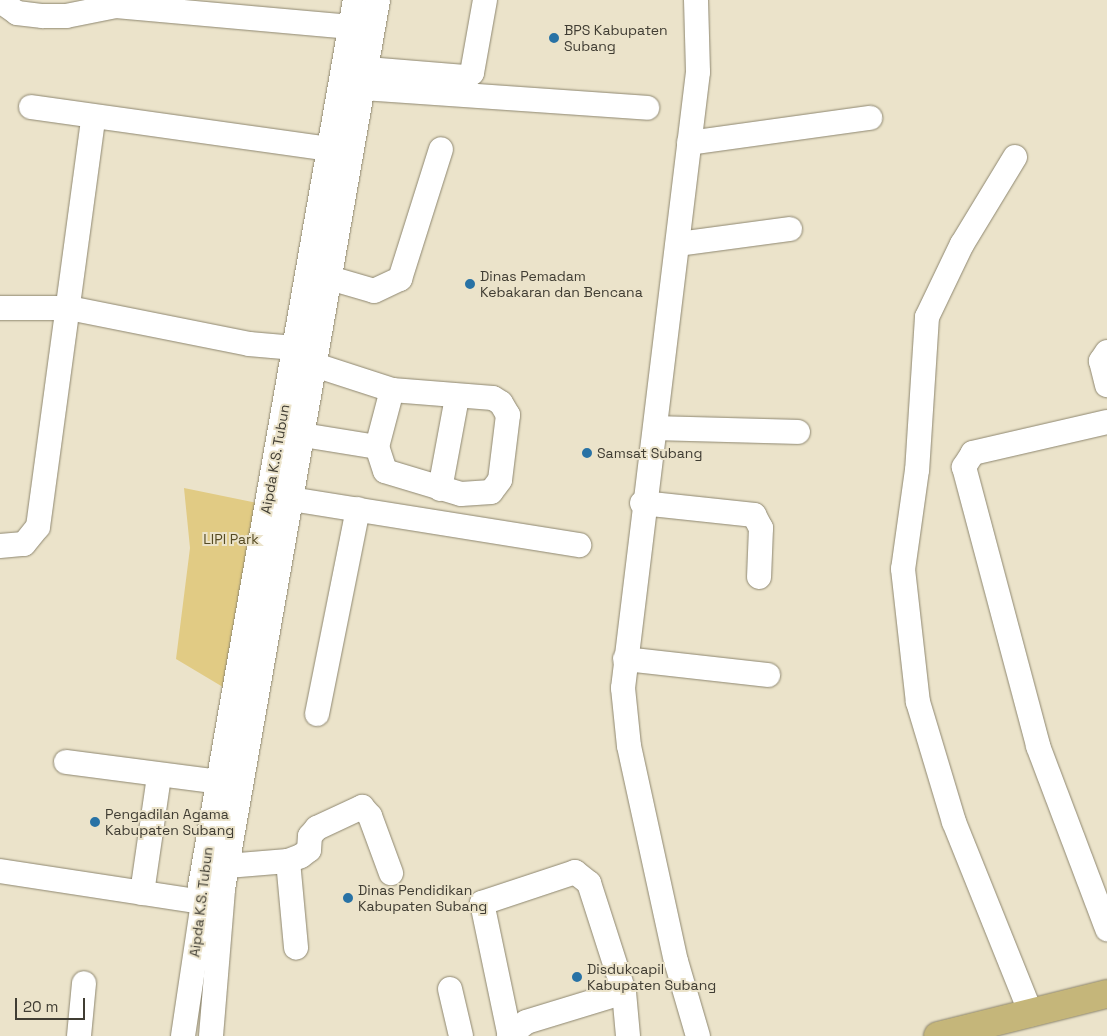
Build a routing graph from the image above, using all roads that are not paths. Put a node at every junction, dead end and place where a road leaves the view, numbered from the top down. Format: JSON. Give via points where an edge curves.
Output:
{"nodes":[{"id":1,"x":355,"y":0,"type":"edge"},
{"id":2,"x":378,"y":0,"type":"edge"},
{"id":3,"x":486,"y":0,"type":"edge"},
{"id":4,"x":696,"y":0,"type":"edge"},
{"id":5,"x":0,"y":1,"type":"edge"},
{"id":6,"x":199,"y":5,"type":"edge"},
{"id":7,"x":351,"y":27,"type":"junction"},
{"id":8,"x":366,"y":79,"type":"junction"},
{"id":9,"x":31,"y":107,"type":"dead end"},
{"id":10,"x":646,"y":108,"type":"dead end"},
{"id":11,"x":93,"y":118,"type":"junction"},
{"id":12,"x":870,"y":118,"type":"dead end"},
{"id":13,"x":689,"y":143,"type":"junction"},
{"id":14,"x":331,"y":149,"type":"junction"},
{"id":15,"x":441,"y":149,"type":"dead end"},
{"id":16,"x":1015,"y":157,"type":"dead end"},
{"id":17,"x":790,"y":229,"type":"dead end"},
{"id":18,"x":678,"y":244,"type":"junction"},
{"id":19,"x":320,"y":274,"type":"junction"},
{"id":20,"x":0,"y":308,"type":"edge"},
{"id":21,"x":68,"y":308,"type":"junction"},
{"id":22,"x":295,"y":348,"type":"junction"},
{"id":23,"x":1107,"y":352,"type":"edge"},
{"id":24,"x":315,"y":365,"type":"junction"},
{"id":25,"x":1107,"y":385,"type":"edge"},
{"id":26,"x":392,"y":390,"type":"junction"},
{"id":27,"x":457,"y":397,"type":"junction"},
{"id":28,"x":1107,"y":422,"type":"edge"},
{"id":29,"x":656,"y":428,"type":"junction"},
{"id":30,"x":798,"y":432,"type":"dead end"},
{"id":31,"x":303,"y":435,"type":"junction"},
{"id":32,"x":377,"y":448,"type":"junction"},
{"id":33,"x":440,"y":489,"type":"junction"},
{"id":34,"x":291,"y":498,"type":"junction"},
{"id":35,"x":642,"y":503,"type":"junction"},
{"id":36,"x":358,"y":509,"type":"junction"},
{"id":37,"x":579,"y":545,"type":"dead end"},
{"id":38,"x":0,"y":546,"type":"edge"},
{"id":39,"x":759,"y":577,"type":"dead end"},
{"id":40,"x":625,"y":659,"type":"junction"},
{"id":41,"x":768,"y":675,"type":"dead end"},
{"id":42,"x":317,"y":714,"type":"dead end"},
{"id":43,"x":66,"y":762,"type":"dead end"},
{"id":44,"x":159,"y":777,"type":"junction"},
{"id":45,"x":219,"y":782,"type":"junction"},
{"id":46,"x":288,"y":861,"type":"junction"},
{"id":47,"x":227,"y":866,"type":"junction"},
{"id":48,"x":0,"y":872,"type":"edge"},
{"id":49,"x":391,"y":873,"type":"dead end"},
{"id":50,"x":142,"y":893,"type":"junction"},
{"id":51,"x":203,"y":902,"type":"junction"},
{"id":52,"x":1107,"y":929,"type":"edge"},
{"id":53,"x":296,"y":948,"type":"dead end"},
{"id":54,"x":84,"y":983,"type":"dead end"},
{"id":55,"x":450,"y":989,"type":"dead end"},
{"id":56,"x":624,"y":992,"type":"junction"},
{"id":57,"x":1107,"y":994,"type":"edge"},
{"id":58,"x":1031,"y":1014,"type":"junction"},
{"id":59,"x":509,"y":1034,"type":"edge"},
{"id":60,"x":79,"y":1036,"type":"edge"},
{"id":61,"x":183,"y":1036,"type":"edge"},
{"id":62,"x":211,"y":1036,"type":"edge"},
{"id":63,"x":461,"y":1036,"type":"edge"},
{"id":64,"x":628,"y":1036,"type":"edge"},
{"id":65,"x":698,"y":1036,"type":"edge"},
{"id":66,"x":938,"y":1036,"type":"edge"}],
"edges":[{"from":1,"to":7,"type":"street","name":"Aipda K.S. Tubun"},
{"from":2,"to":8,"type":"street","name":"Aipda K.S. Tubun"},
{"from":3,"to":8,"type":"street","via":[[472,74],[465,77]]},
{"from":4,"to":13,"type":"street","via":[[698,72]]},
{"from":5,"to":6,"type":"street","via":[[17,13],[43,16],[66,16],[116,6]]},
{"from":6,"to":7,"type":"street"},
{"from":7,"to":14,"type":"street","name":"Aipda K.S. Tubun"},
{"from":8,"to":10,"type":"street"},
{"from":8,"to":19,"type":"street","name":"Aipda K.S. Tubun"},
{"from":9,"to":11,"type":"street"},
{"from":11,"to":14,"type":"street"},
{"from":11,"to":21,"type":"street"},
{"from":12,"to":13,"type":"street"},
{"from":13,"to":18,"type":"street"},
{"from":14,"to":19,"type":"street","name":"Aipda K.S. Tubun"},
{"from":15,"to":19,"type":"street","via":[[400,279],[392,286],[374,291]]},
{"from":16,"to":58,"type":"street","via":[[962,244],[927,317],[917,470],[903,569],[918,702],[954,822]]},
{"from":17,"to":18,"type":"street"},
{"from":18,"to":29,"type":"street"},
{"from":19,"to":22,"type":"street","name":"Aipda K.S. Tubun"},
{"from":19,"to":24,"type":"street","name":"Aipda K.S. Tubun"},
{"from":20,"to":21,"type":"street"},
{"from":21,"to":22,"type":"street","via":[[249,344]]},
{"from":21,"to":38,"type":"street","via":[[38,527],[24,544]]},
{"from":22,"to":45,"type":"street","name":"Aipda K.S. Tubun"},
{"from":23,"to":25,"type":"street","via":[[1101,360]]},
{"from":24,"to":26,"type":"street"},
{"from":24,"to":31,"type":"street","name":"Aipda K.S. Tubun"},
{"from":26,"to":27,"type":"street"},
{"from":26,"to":32,"type":"street"},
{"from":27,"to":33,"type":"street"},
{"from":27,"to":33,"type":"street","via":[[493,398],[507,411],[500,480],[491,492],[462,494]]},
{"from":28,"to":52,"type":"street","via":[[973,453],[964,467],[1038,746]]},
{"from":29,"to":30,"type":"street"},
{"from":29,"to":35,"type":"street"},
{"from":31,"to":32,"type":"street"},
{"from":31,"to":34,"type":"street","name":"Aipda K.S. Tubun"},
{"from":32,"to":33,"type":"street","via":[[380,464],[392,477]]},
{"from":34,"to":36,"type":"street"},
{"from":34,"to":47,"type":"street","name":"Aipda K.S. Tubun"},
{"from":35,"to":39,"type":"street","via":[[754,515],[761,528]]},
{"from":35,"to":40,"type":"street"},
{"from":36,"to":37,"type":"street"},
{"from":36,"to":42,"type":"street"},
{"from":40,"to":41,"type":"street"},
{"from":40,"to":65,"type":"street","via":[[624,716],[629,746],[676,961]]},
{"from":43,"to":44,"type":"street"},
{"from":44,"to":45,"type":"street"},
{"from":44,"to":50,"type":"street"},
{"from":45,"to":51,"type":"street","name":"Aipda K.S. Tubun","via":[[200,886]]},
{"from":46,"to":47,"type":"street"},
{"from":46,"to":49,"type":"street","via":[[309,850],[310,836],[318,828],[362,807],[370,816]]},
{"from":46,"to":53,"type":"street"},
{"from":47,"to":62,"type":"street","name":"Aipda K.S. Tubun"},
{"from":48,"to":50,"type":"street"},
{"from":50,"to":51,"type":"street"},
{"from":51,"to":61,"type":"street","name":"Aipda K.S. Tubun"},
{"from":54,"to":60,"type":"street"},
{"from":55,"to":63,"type":"street"},
{"from":56,"to":59,"type":"street","via":[[526,1022]]},
{"from":56,"to":59,"type":"street","via":[[590,883],[575,872],[482,903]]},
{"from":56,"to":64,"type":"street"},
{"from":57,"to":58,"type":"main road"},
{"from":58,"to":66,"type":"main road"}]}
